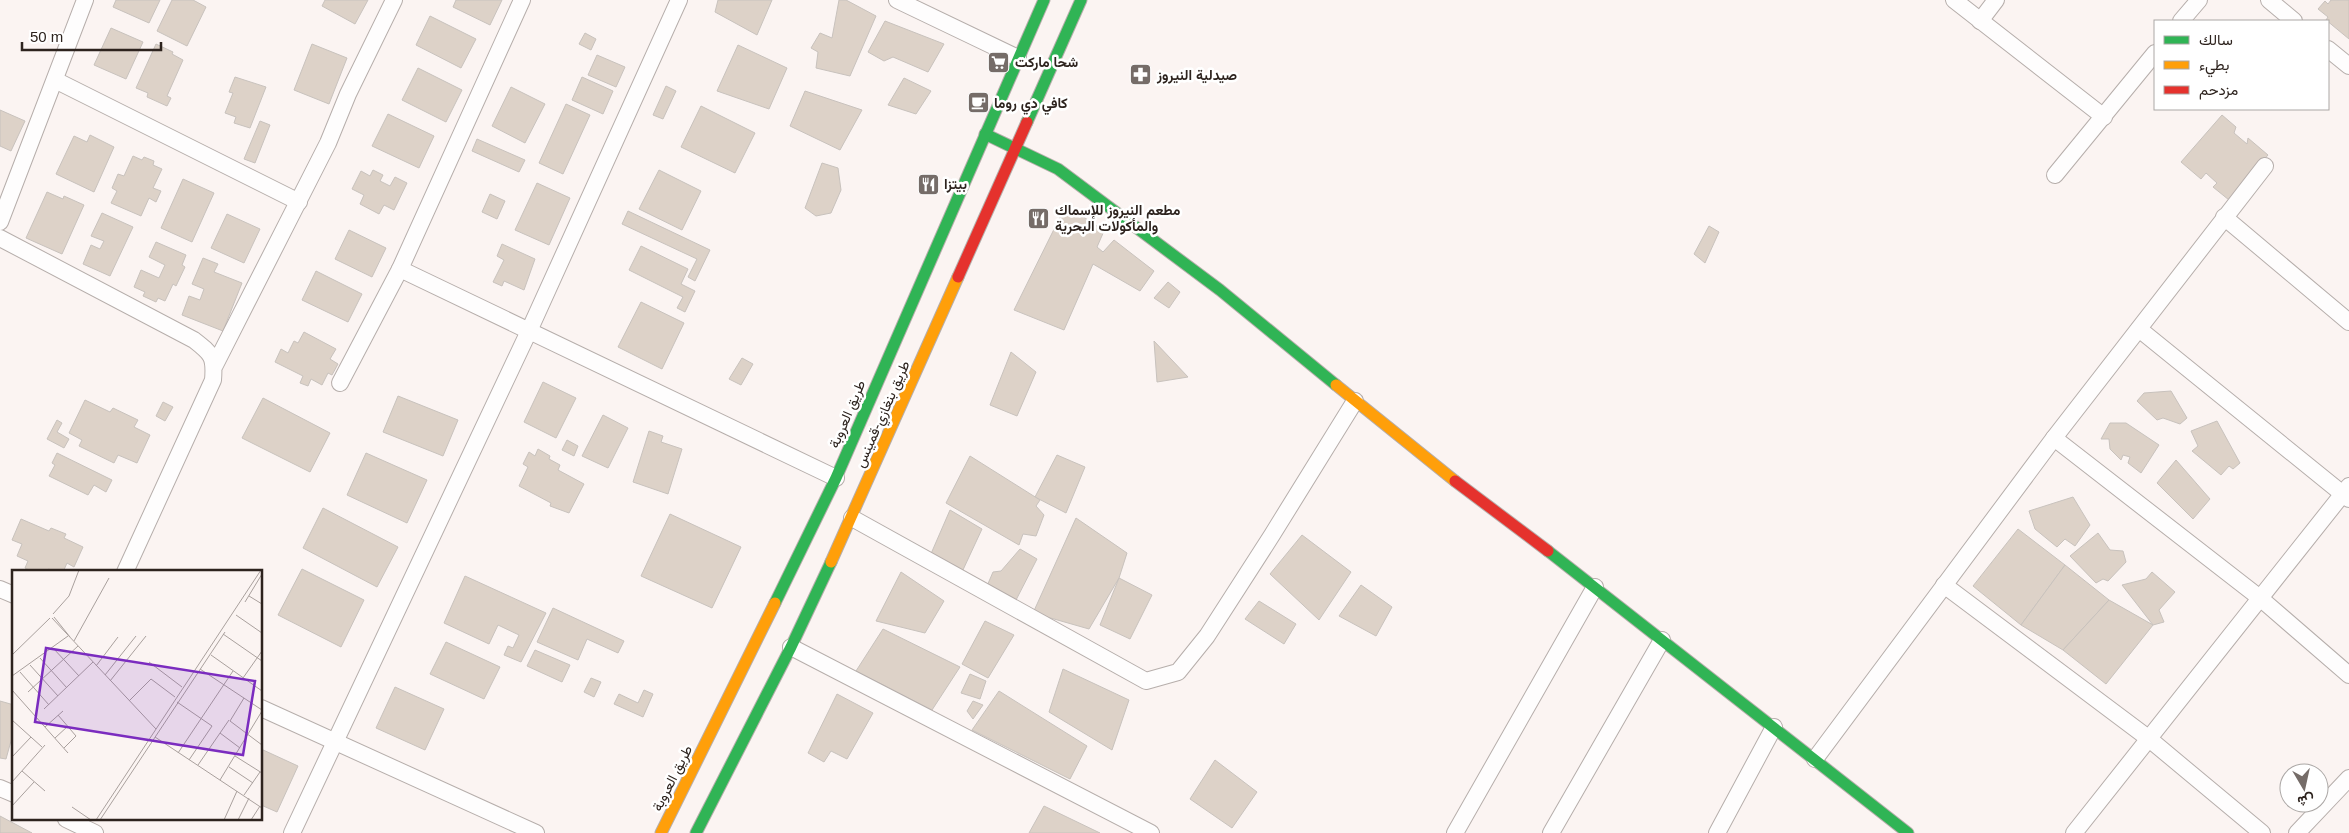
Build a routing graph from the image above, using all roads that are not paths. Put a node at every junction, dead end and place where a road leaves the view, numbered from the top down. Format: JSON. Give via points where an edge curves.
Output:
{"nodes":[{"id":1,"x":85,"y":0,"type":"edge"},
{"id":2,"x":394,"y":0,"type":"edge"},
{"id":3,"x":522,"y":0,"type":"edge"},
{"id":4,"x":678,"y":0,"type":"edge"},
{"id":5,"x":897,"y":0,"type":"edge"},
{"id":6,"x":1044,"y":0,"type":"edge"},
{"id":7,"x":1081,"y":0,"type":"edge"},
{"id":8,"x":1954,"y":0,"type":"edge"},
{"id":9,"x":1996,"y":0,"type":"edge"},
{"id":10,"x":2199,"y":0,"type":"edge"},
{"id":11,"x":2269,"y":0,"type":"edge"},
{"id":12,"x":2183,"y":20,"type":"edge"},
{"id":13,"x":2293,"y":20,"type":"edge"},
{"id":14,"x":1980,"y":21,"type":"junction"},
{"id":15,"x":2329,"y":50,"type":"edge"},
{"id":16,"x":2154,"y":54,"type":"edge"},
{"id":17,"x":1018,"y":58,"type":"junction"},
{"id":18,"x":2349,"y":66,"type":"edge"},
{"id":19,"x":54,"y":80,"type":"junction"},
{"id":20,"x":2104,"y":116,"type":"junction"},
{"id":21,"x":985,"y":134,"type":"junction"},
{"id":22,"x":1015,"y":147,"type":"junction"},
{"id":23,"x":2265,"y":166,"type":"dead end"},
{"id":24,"x":2055,"y":176,"type":"dead end"},
{"id":25,"x":298,"y":202,"type":"junction"},
{"id":26,"x":2224,"y":217,"type":"junction"},
{"id":27,"x":0,"y":222,"type":"edge"},
{"id":28,"x":0,"y":238,"type":"edge"},
{"id":29,"x":400,"y":269,"type":"junction"},
{"id":30,"x":2349,"y":322,"type":"edge"},
{"id":31,"x":2139,"y":329,"type":"junction"},
{"id":32,"x":529,"y":331,"type":"junction"},
{"id":33,"x":215,"y":365,"type":"junction"},
{"id":34,"x":340,"y":383,"type":"dead end"},
{"id":35,"x":1355,"y":401,"type":"junction"},
{"id":36,"x":2054,"y":438,"type":"junction"},
{"id":37,"x":836,"y":478,"type":"junction"},
{"id":38,"x":2347,"y":493,"type":"edge"},
{"id":39,"x":852,"y":518,"type":"junction"},
{"id":40,"x":126,"y":570,"type":"edge"},
{"id":41,"x":1944,"y":585,"type":"junction"},
{"id":42,"x":1595,"y":587,"type":"junction"},
{"id":43,"x":0,"y":589,"type":"edge"},
{"id":44,"x":12,"y":594,"type":"edge"},
{"id":45,"x":2260,"y":598,"type":"junction"},
{"id":46,"x":1662,"y":640,"type":"junction"},
{"id":47,"x":792,"y":647,"type":"junction"},
{"id":48,"x":2349,"y":675,"type":"edge"},
{"id":49,"x":262,"y":708,"type":"edge"},
{"id":50,"x":1774,"y":727,"type":"junction"},
{"id":51,"x":2148,"y":738,"type":"junction"},
{"id":52,"x":336,"y":741,"type":"junction"},
{"id":53,"x":1815,"y":759,"type":"junction"},
{"id":54,"x":2349,"y":778,"type":"edge"},
{"id":55,"x":0,"y":788,"type":"edge"},
{"id":56,"x":12,"y":793,"type":"edge"},
{"id":57,"x":68,"y":820,"type":"edge"},
{"id":58,"x":95,"y":833,"type":"edge"},
{"id":59,"x":292,"y":833,"type":"edge"},
{"id":60,"x":536,"y":833,"type":"edge"},
{"id":61,"x":661,"y":833,"type":"edge"},
{"id":62,"x":696,"y":833,"type":"edge"},
{"id":63,"x":1151,"y":833,"type":"edge"},
{"id":64,"x":1455,"y":833,"type":"edge"},
{"id":65,"x":1551,"y":833,"type":"edge"},
{"id":66,"x":1717,"y":833,"type":"edge"},
{"id":67,"x":1908,"y":833,"type":"edge"},
{"id":68,"x":2074,"y":833,"type":"edge"},
{"id":69,"x":2262,"y":833,"type":"edge"},
{"id":70,"x":2297,"y":833,"type":"edge"}],
"edges":[{"from":1,"to":19,"type":"street"},
{"from":2,"to":25,"type":"street"},
{"from":3,"to":29,"type":"street"},
{"from":4,"to":32,"type":"street"},
{"from":5,"to":17,"type":"street"},
{"from":6,"to":17,"type":"main road","name":"طريق العروبة"},
{"from":7,"to":22,"type":"main road","name":"طريق بنغازي-قمينس"},
{"from":8,"to":14,"type":"street"},
{"from":9,"to":14,"type":"street"},
{"from":10,"to":12,"type":"street"},
{"from":11,"to":13,"type":"street"},
{"from":14,"to":20,"type":"street"},
{"from":15,"to":18,"type":"street"},
{"from":16,"to":20,"type":"street"},
{"from":17,"to":21,"type":"main road","name":"طريق العروبة"},
{"from":19,"to":25,"type":"street"},
{"from":19,"to":27,"type":"street"},
{"from":20,"to":24,"type":"street"},
{"from":21,"to":22,"type":"main road"},
{"from":21,"to":37,"type":"main road","name":"طريق العروبة"},
{"from":22,"to":35,"type":"main road","via":[[1058,169],[1220,290]]},
{"from":22,"to":39,"type":"main road","name":"طريق بنغازي-قمينس"},
{"from":23,"to":26,"type":"street"},
{"from":25,"to":33,"type":"street"},
{"from":26,"to":30,"type":"street"},
{"from":26,"to":31,"type":"street"},
{"from":28,"to":33,"type":"street","via":[[194,340],[210,352]]},
{"from":29,"to":32,"type":"street"},
{"from":29,"to":34,"type":"street"},
{"from":31,"to":36,"type":"street"},
{"from":31,"to":38,"type":"street"},
{"from":32,"to":37,"type":"street"},
{"from":32,"to":52,"type":"street"},
{"from":33,"to":40,"type":"street","via":[[213,380]]},
{"from":35,"to":39,"type":"street","via":[[1207,636],[1178,672],[1146,681]]},
{"from":35,"to":42,"type":"main road","via":[[1429,462]]},
{"from":36,"to":41,"type":"street"},
{"from":36,"to":45,"type":"street"},
{"from":37,"to":61,"type":"main road","name":"طريق العروبة"},
{"from":38,"to":45,"type":"street"},
{"from":39,"to":47,"type":"main road","name":"طريق بنغازي-قمينس"},
{"from":41,"to":51,"type":"street"},
{"from":41,"to":53,"type":"street"},
{"from":42,"to":46,"type":"main road"},
{"from":42,"to":64,"type":"street"},
{"from":43,"to":44,"type":"street"},
{"from":45,"to":48,"type":"street"},
{"from":45,"to":51,"type":"street"},
{"from":46,"to":50,"type":"main road"},
{"from":46,"to":65,"type":"street"},
{"from":47,"to":62,"type":"main road","name":"طريق بنغازي-قمينس"},
{"from":47,"to":63,"type":"street"},
{"from":49,"to":52,"type":"street"},
{"from":50,"to":53,"type":"main road"},
{"from":50,"to":66,"type":"street"},
{"from":51,"to":68,"type":"street"},
{"from":51,"to":69,"type":"street"},
{"from":52,"to":59,"type":"street"},
{"from":52,"to":60,"type":"street"},
{"from":53,"to":67,"type":"main road"},
{"from":54,"to":70,"type":"street"},
{"from":55,"to":56,"type":"street"},
{"from":57,"to":58,"type":"street"}]}
